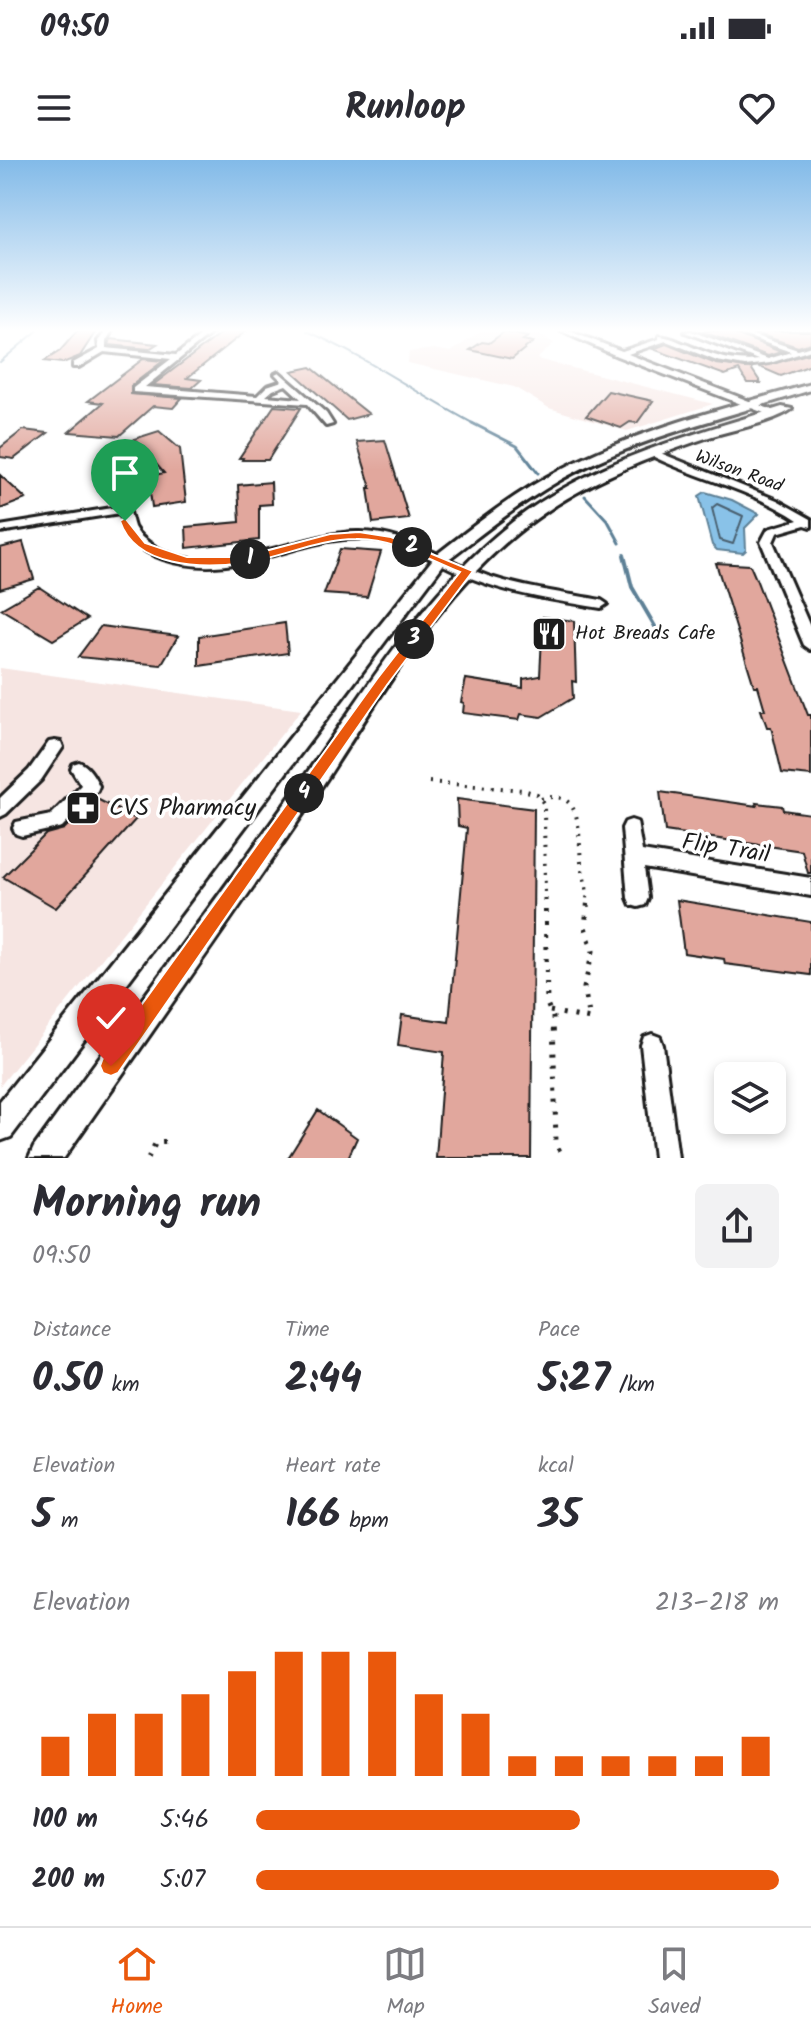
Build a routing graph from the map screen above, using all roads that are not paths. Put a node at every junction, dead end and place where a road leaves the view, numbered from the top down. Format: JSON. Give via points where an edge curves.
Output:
{"nodes":[{"id":1,"x":151,"y":378,"type":"edge"},
{"id":2,"x":283,"y":378,"type":"edge"},
{"id":3,"x":686,"y":378,"type":"edge"},
{"id":4,"x":287,"y":382,"type":"junction"},
{"id":5,"x":811,"y":387,"type":"edge"},
{"id":6,"x":258,"y":399,"type":"junction"},
{"id":7,"x":811,"y":400,"type":"edge"},
{"id":8,"x":308,"y":402,"type":"junction"},
{"id":9,"x":763,"y":409,"type":"junction"},
{"id":10,"x":329,"y":424,"type":"dead end"},
{"id":11,"x":653,"y":453,"type":"junction"},
{"id":12,"x":809,"y":523,"type":"edge"},
{"id":13,"x":0,"y":529,"type":"edge"},
{"id":14,"x":441,"y":558,"type":"junction"},
{"id":15,"x":467,"y":571,"type":"junction"},
{"id":16,"x":601,"y":604,"type":"dead end"},
{"id":17,"x":811,"y":645,"type":"edge"},
{"id":18,"x":55,"y":747,"type":"dead end"},
{"id":19,"x":79,"y":769,"type":"dead end"},
{"id":20,"x":0,"y":809,"type":"edge"},
{"id":21,"x":22,"y":828,"type":"dead end"},
{"id":22,"x":631,"y":828,"type":"dead end"},
{"id":23,"x":634,"y":858,"type":"junction"},
{"id":24,"x":811,"y":887,"type":"edge"},
{"id":25,"x":638,"y":898,"type":"dead end"},
{"id":26,"x":652,"y":1045,"type":"dead end"},
{"id":27,"x":0,"y":1126,"type":"edge"},
{"id":28,"x":45,"y":1158,"type":"edge"},
{"id":29,"x":666,"y":1158,"type":"edge"}],
"edges":[{"from":1,"to":6,"type":"street","via":[[135,391]]},
{"from":2,"to":4,"type":"street"},
{"from":3,"to":9,"type":"street"},
{"from":4,"to":6,"type":"street"},
{"from":4,"to":8,"type":"street"},
{"from":5,"to":9,"type":"main road"},
{"from":6,"to":8,"type":"street"},
{"from":7,"to":9,"type":"main road"},
{"from":8,"to":10,"type":"street"},
{"from":9,"to":11,"type":"main road"},
{"from":9,"to":14,"type":"main road","via":[[651,438],[569,471],[503,511]]},
{"from":11,"to":12,"type":"street","name":"Wilson Road","via":[[759,493]]},
{"from":11,"to":15,"type":"main road","via":[[544,506]]},
{"from":12,"to":17,"type":"street","via":[[772,531],[767,542]]},
{"from":13,"to":14,"type":"street","via":[[124,509],[129,533],[142,545],[187,561],[242,560],[330,537],[359,535]]},
{"from":14,"to":15,"type":"street"},
{"from":14,"to":27,"type":"main road"},
{"from":15,"to":16,"type":"street","via":[[519,589]]},
{"from":15,"to":28,"type":"main road","via":[[382,682]]},
{"from":18,"to":20,"type":"street"},
{"from":19,"to":21,"type":"street","via":[[91,786],[56,822]]},
{"from":22,"to":23,"type":"street"},
{"from":23,"to":24,"type":"street","name":"Flip Trail"},
{"from":23,"to":25,"type":"street"},
{"from":26,"to":29,"type":"street"}]}
